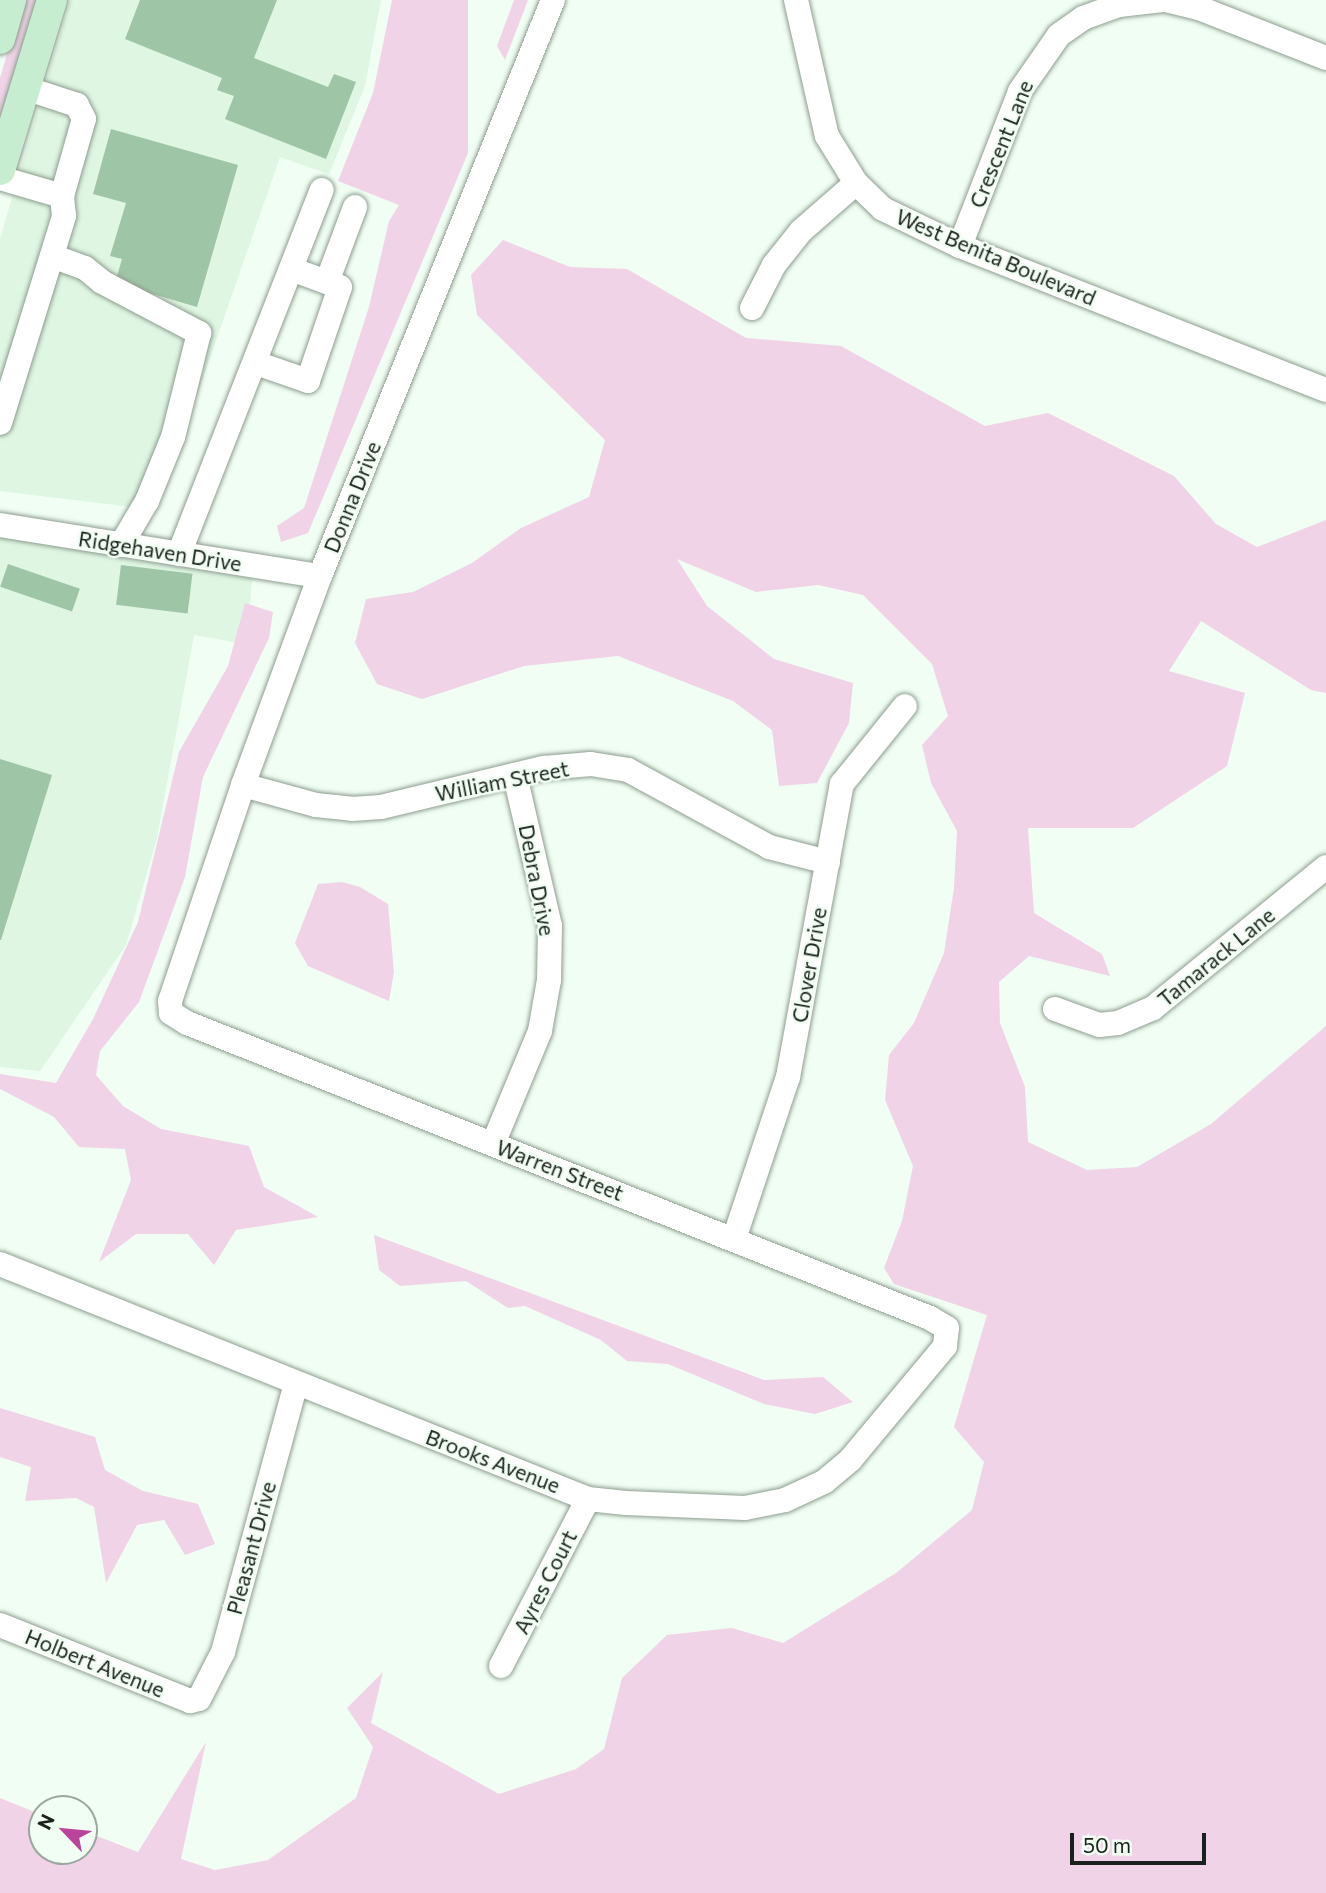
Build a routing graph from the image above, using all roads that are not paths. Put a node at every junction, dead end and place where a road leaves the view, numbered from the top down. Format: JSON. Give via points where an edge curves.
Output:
{"nodes":[{"id":1,"x":11,"y":0,"type":"edge"},
{"id":2,"x":52,"y":0,"type":"edge"},
{"id":3,"x":553,"y":0,"type":"edge"},
{"id":4,"x":796,"y":0,"type":"edge"},
{"id":5,"x":1164,"y":0,"type":"edge"},
{"id":6,"x":0,"y":39,"type":"edge"},
{"id":7,"x":1326,"y":58,"type":"edge"},
{"id":8,"x":25,"y":88,"type":"junction"},
{"id":9,"x":0,"y":170,"type":"edge"},
{"id":10,"x":0,"y":178,"type":"edge"},
{"id":11,"x":856,"y":183,"type":"junction"},
{"id":12,"x":322,"y":190,"type":"dead end"},
{"id":13,"x":62,"y":196,"type":"junction"},
{"id":14,"x":355,"y":207,"type":"dead end"},
{"id":15,"x":960,"y":246,"type":"junction"},
{"id":16,"x":52,"y":256,"type":"junction"},
{"id":17,"x":291,"y":269,"type":"junction"},
{"id":18,"x":334,"y":285,"type":"junction"},
{"id":19,"x":752,"y":308,"type":"dead end"},
{"id":20,"x":256,"y":363,"type":"junction"},
{"id":21,"x":1326,"y":390,"type":"edge"},
{"id":22,"x":0,"y":423,"type":"edge"},
{"id":23,"x":0,"y":525,"type":"edge"},
{"id":24,"x":121,"y":545,"type":"junction"},
{"id":25,"x":179,"y":554,"type":"junction"},
{"id":26,"x":320,"y":576,"type":"junction"},
{"id":27,"x":905,"y":706,"type":"dead end"},
{"id":28,"x":515,"y":775,"type":"junction"},
{"id":29,"x":243,"y":785,"type":"junction"},
{"id":30,"x":828,"y":862,"type":"junction"},
{"id":31,"x":1326,"y":867,"type":"edge"},
{"id":32,"x":170,"y":1001,"type":"joint"},
{"id":33,"x":1055,"y":1009,"type":"dead end"},
{"id":34,"x":493,"y":1144,"type":"junction"},
{"id":35,"x":733,"y":1238,"type":"junction"},
{"id":36,"x":0,"y":1264,"type":"edge"},
{"id":37,"x":947,"y":1341,"type":"joint"},
{"id":38,"x":296,"y":1384,"type":"junction"},
{"id":39,"x":588,"y":1499,"type":"junction"},
{"id":40,"x":0,"y":1625,"type":"edge"},
{"id":41,"x":501,"y":1666,"type":"dead end"},
{"id":42,"x":190,"y":1701,"type":"joint"}],
"edges":[{"from":1,"to":6,"type":"main road"},
{"from":2,"to":8,"type":"main road"},
{"from":3,"to":26,"type":"street","name":"Donna Drive"},
{"from":4,"to":11,"type":"street","name":"West Benita Boulevard","via":[[827,136]]},
{"from":5,"to":7,"type":"street","name":"Crescent Lane","via":[[1199,8]]},
{"from":5,"to":15,"type":"street","name":"Crescent Lane","via":[[1119,5],[1083,18],[1051,46],[1020,91]]},
{"from":8,"to":9,"type":"main road"},
{"from":8,"to":13,"type":"street","via":[[77,105],[84,119]]},
{"from":10,"to":13,"type":"street"},
{"from":11,"to":15,"type":"street","name":"West Benita Boulevard","via":[[901,220]]},
{"from":11,"to":19,"type":"street","via":[[801,231],[774,265]]},
{"from":12,"to":17,"type":"street"},
{"from":13,"to":16,"type":"street","via":[[64,216]]},
{"from":14,"to":18,"type":"street"},
{"from":15,"to":21,"type":"street","name":"West Benita Boulevard"},
{"from":16,"to":22,"type":"street"},
{"from":16,"to":24,"type":"street","via":[[85,268],[102,282],[199,333],[173,437],[147,501]]},
{"from":17,"to":18,"type":"street"},
{"from":17,"to":20,"type":"street"},
{"from":18,"to":20,"type":"street","via":[[307,381]]},
{"from":20,"to":25,"type":"street"},
{"from":23,"to":24,"type":"street","name":"Ridgehaven Drive"},
{"from":24,"to":25,"type":"street","name":"Ridgehaven Drive"},
{"from":25,"to":26,"type":"street","name":"Ridgehaven Drive"},
{"from":26,"to":29,"type":"street","name":"Donna Drive"},
{"from":27,"to":30,"type":"street","name":"Clover Drive","via":[[842,784]]},
{"from":28,"to":29,"type":"street","name":"William Street","via":[[381,807],[352,809],[316,805]]},
{"from":28,"to":30,"type":"street","name":"William Street","via":[[591,764],[628,770],[743,836]]},
{"from":28,"to":34,"type":"street","name":"Debra Drive","via":[[550,926],[549,979],[540,1031]]},
{"from":29,"to":32,"type":"street","name":"Donna Drive"},
{"from":30,"to":35,"type":"street","name":"Clover Drive","via":[[788,1077]]},
{"from":31,"to":33,"type":"street","name":"Tamarack Lane","via":[[1153,1008],[1118,1023],[1099,1024]]},
{"from":32,"to":34,"type":"street","name":"Warren Street","via":[[171,1013],[187,1023]]},
{"from":34,"to":35,"type":"street","name":"Warren Street"},
{"from":35,"to":37,"type":"street","name":"Warren Street","via":[[930,1318],[947,1328]]},
{"from":36,"to":38,"type":"street","name":"Brooks Avenue"},
{"from":37,"to":39,"type":"street","name":"Brooks Avenue","via":[[851,1459],[824,1482],[785,1500],[746,1508]]},
{"from":38,"to":39,"type":"street","name":"Brooks Avenue"},
{"from":38,"to":42,"type":"street","name":"Pleasant Drive","via":[[223,1652],[210,1684],[199,1699]]},
{"from":39,"to":41,"type":"street","name":"Ayres Court"},
{"from":40,"to":42,"type":"street","name":"Holbert Avenue"}]}
